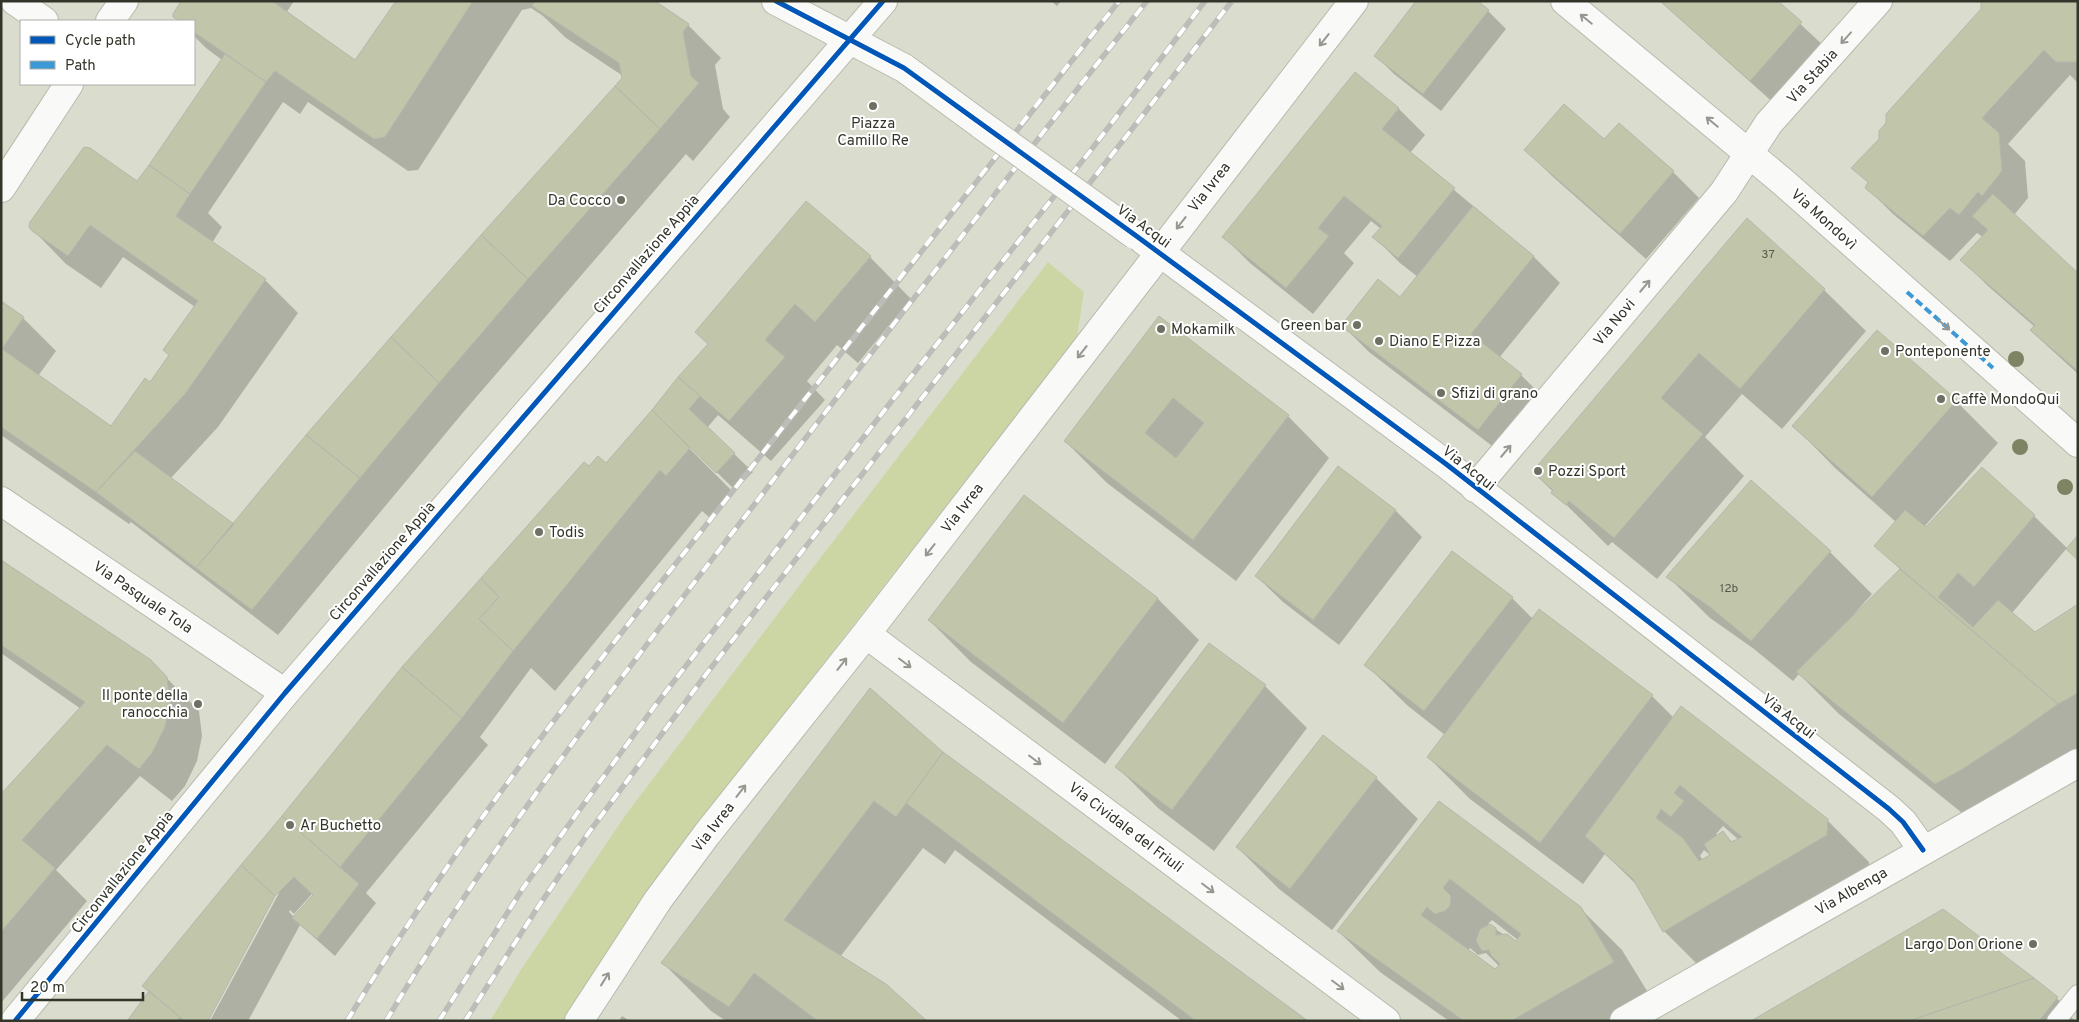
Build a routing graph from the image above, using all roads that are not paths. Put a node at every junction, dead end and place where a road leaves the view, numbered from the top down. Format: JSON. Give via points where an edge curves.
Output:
{"nodes":[{"id":1,"x":15,"y":1,"type":"edge"},
{"id":2,"x":124,"y":1,"type":"edge"},
{"id":3,"x":776,"y":1,"type":"edge"},
{"id":4,"x":883,"y":1,"type":"edge"},
{"id":5,"x":1354,"y":1,"type":"edge"},
{"id":6,"x":1565,"y":1,"type":"edge"},
{"id":7,"x":1878,"y":1,"type":"edge"},
{"id":8,"x":43,"y":20,"type":"edge"},
{"id":9,"x":111,"y":20,"type":"edge"},
{"id":10,"x":850,"y":40,"type":"junction"},
{"id":11,"x":68,"y":85,"type":"edge"},
{"id":12,"x":1749,"y":153,"type":"junction"},
{"id":13,"x":1,"y":188,"type":"edge"},
{"id":14,"x":1159,"y":252,"type":"junction"},
{"id":15,"x":2078,"y":443,"type":"edge"},
{"id":16,"x":1476,"y":488,"type":"junction"},
{"id":17,"x":1,"y":501,"type":"edge"},
{"id":18,"x":866,"y":634,"type":"junction"},
{"id":19,"x":285,"y":693,"type":"junction"},
{"id":20,"x":2078,"y":762,"type":"edge"},
{"id":21,"x":1923,"y":850,"type":"junction"},
{"id":22,"x":2078,"y":994,"type":"edge"},
{"id":23,"x":15,"y":1021,"type":"edge"},
{"id":24,"x":579,"y":1021,"type":"edge"},
{"id":25,"x":1386,"y":1021,"type":"edge"},
{"id":26,"x":1624,"y":1021,"type":"edge"},
{"id":27,"x":2056,"y":1021,"type":"edge"}],
"edges":[{"from":1,"to":8,"type":"street"},
{"from":2,"to":9,"type":"street"},
{"from":3,"to":10,"type":"street"},
{"from":4,"to":10,"type":"street"},
{"from":5,"to":14,"type":"street","name":"Via Ivrea","one_way":true},
{"from":12,"to":6,"type":"street","name":"Via Mondovì","one_way":true},
{"from":7,"to":12,"type":"street","name":"Via Stabia","one_way":true,"via":[[1769,123]]},
{"from":10,"to":14,"type":"street","name":"Via Acqui","bridge":true,"via":[[904,68]]},
{"from":10,"to":19,"type":"street","name":"Circonvallazione Appia"},
{"from":11,"to":13,"type":"street"},
{"from":12,"to":15,"type":"street","name":"Via Mondovì","one_way":true},
{"from":16,"to":12,"type":"street","name":"Via Novi","one_way":true,"via":[[1724,192]]},
{"from":14,"to":16,"type":"street","name":"Via Acqui"},
{"from":14,"to":18,"type":"street","name":"Via Ivrea","one_way":true},
{"from":16,"to":21,"type":"street","name":"Via Acqui","via":[[1888,809],[1903,822]]},
{"from":17,"to":19,"type":"street","name":"Via Pasquale Tola"},
{"from":24,"to":18,"type":"street","name":"Via Ivrea","one_way":true,"via":[[658,900]]},
{"from":18,"to":25,"type":"street","name":"Via Cividale del Friuli","one_way":true},
{"from":19,"to":23,"type":"street","name":"Circonvallazione Appia"},
{"from":20,"to":21,"type":"street","name":"Via Albenga"},
{"from":21,"to":26,"type":"street","name":"Via Albenga"},
{"from":22,"to":27,"type":"lane"}]}
